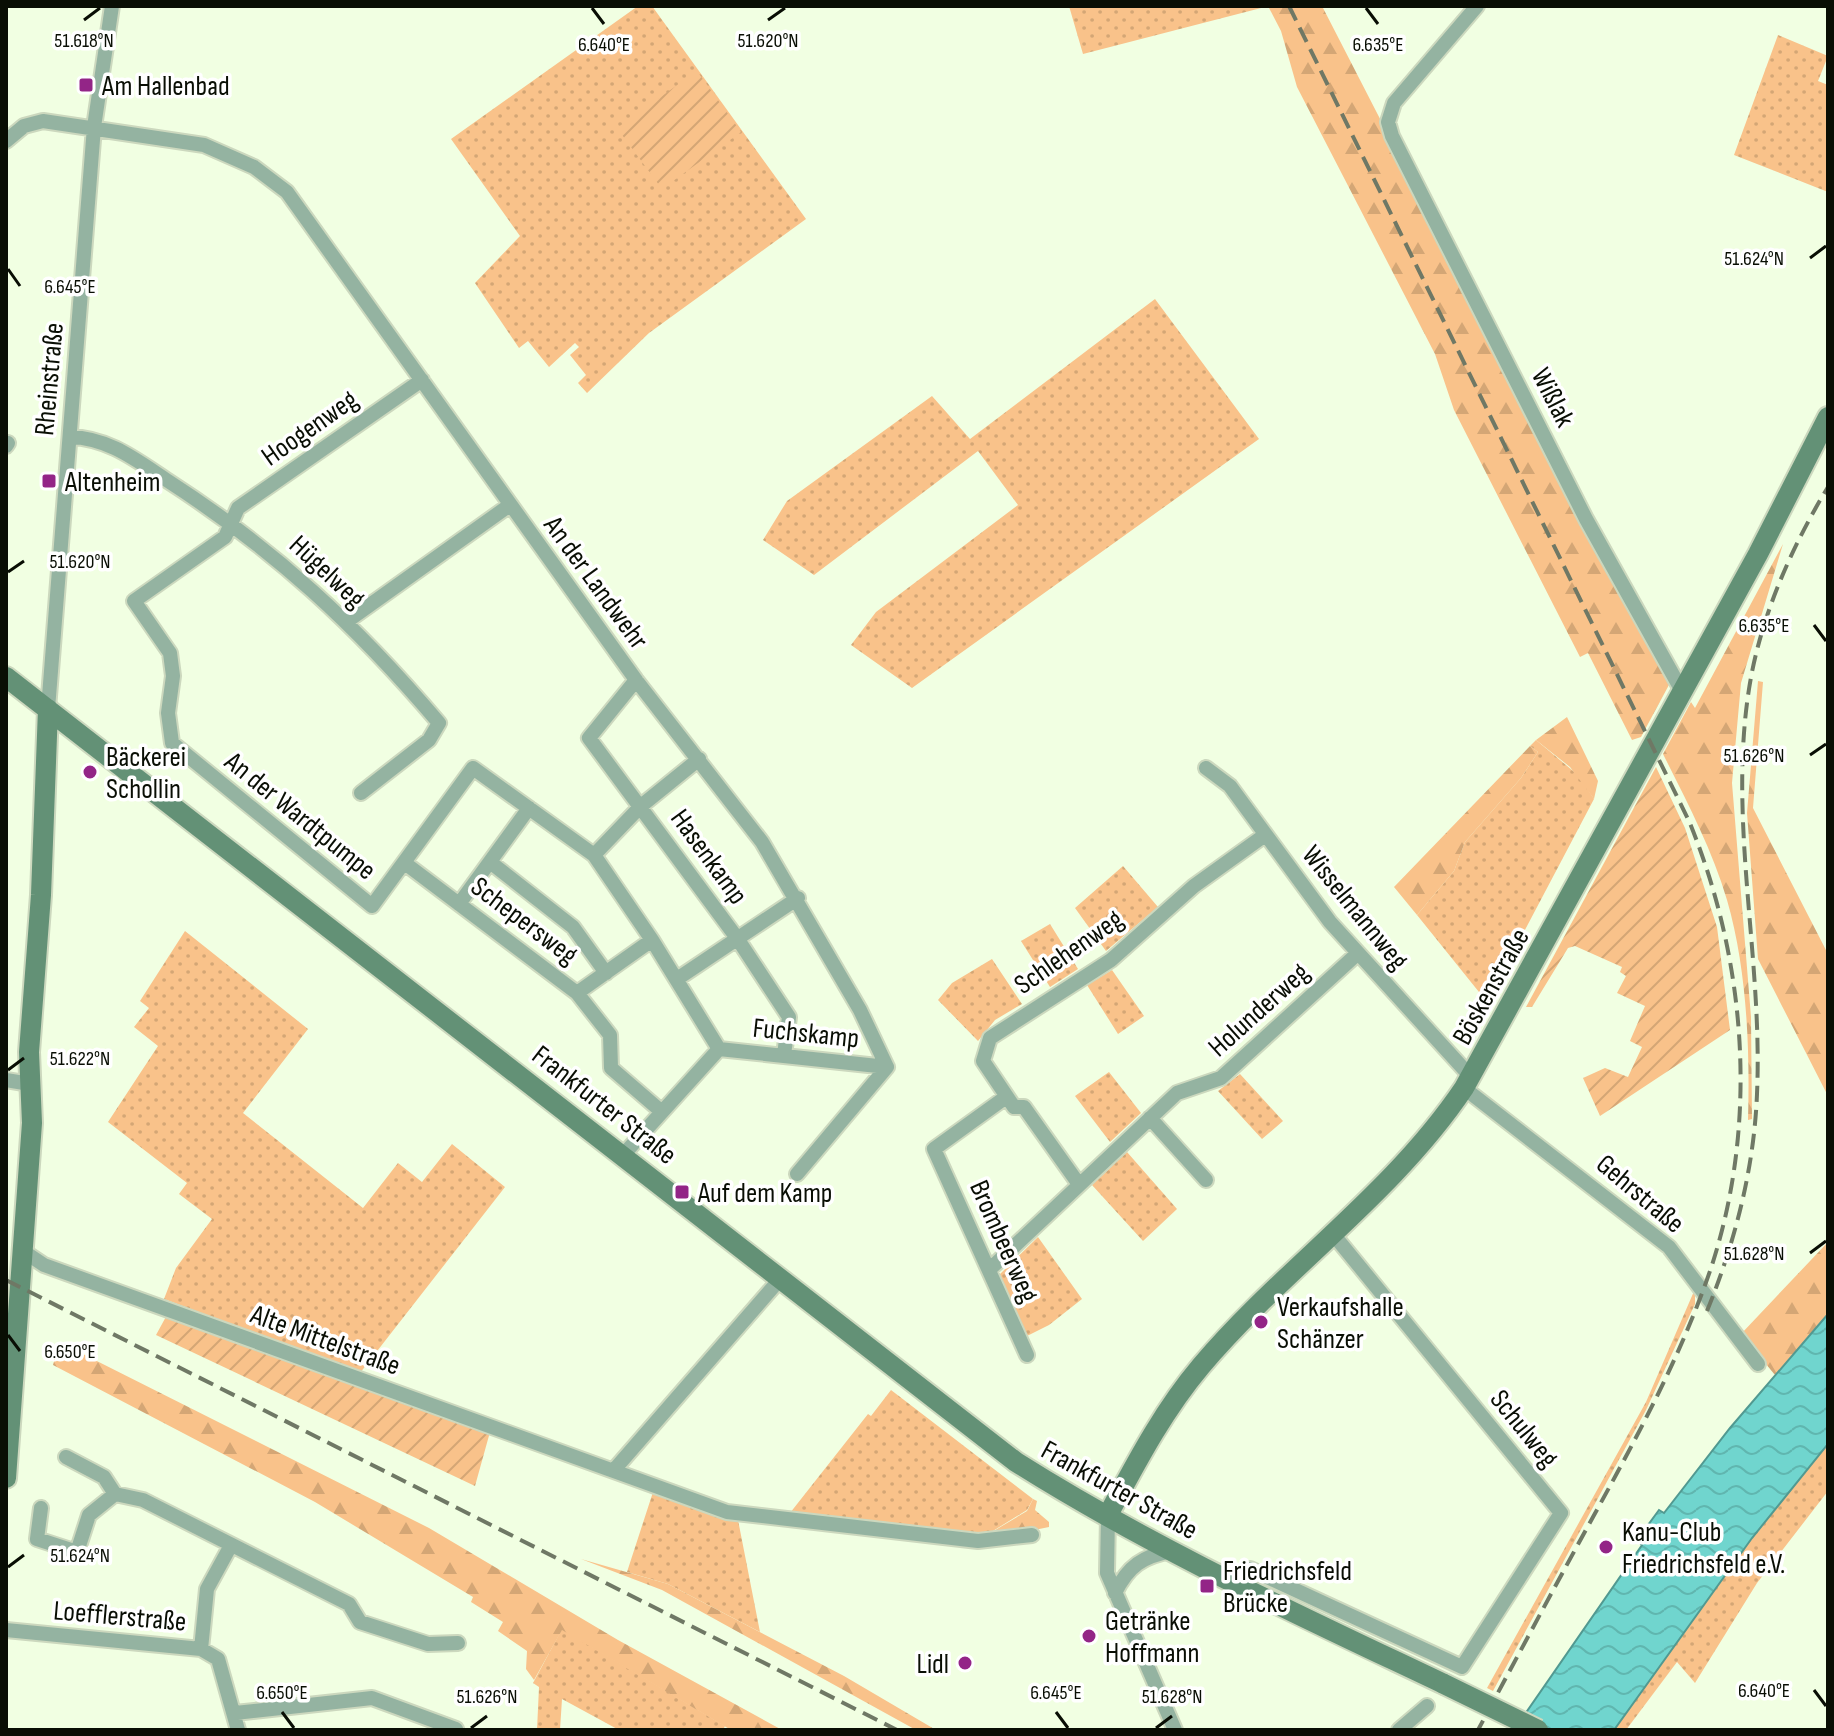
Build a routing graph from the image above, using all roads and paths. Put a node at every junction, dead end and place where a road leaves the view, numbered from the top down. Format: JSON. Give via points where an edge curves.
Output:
{"nodes":[{"id":1,"x":112,"y":6,"type":"edge"},
{"id":2,"x":1477,"y":6,"type":"edge"},
{"id":3,"x":94,"y":127,"type":"junction"},
{"id":4,"x":6,"y":141,"type":"edge"},
{"id":5,"x":422,"y":380,"type":"junction"},
{"id":6,"x":1828,"y":417,"type":"edge"},
{"id":7,"x":70,"y":437,"type":"junction"},
{"id":8,"x":510,"y":505,"type":"junction"},
{"id":9,"x":232,"y":522,"type":"junction"},
{"id":10,"x":346,"y":622,"type":"junction"},
{"id":11,"x":6,"y":677,"type":"edge"},
{"id":12,"x":636,"y":680,"type":"junction"},
{"id":13,"x":1682,"y":691,"type":"junction"},
{"id":14,"x":48,"y":709,"type":"junction"},
{"id":15,"x":699,"y":759,"type":"junction"},
{"id":16,"x":1206,"y":768,"type":"dead end"},
{"id":17,"x":361,"y":793,"type":"dead end"},
{"id":18,"x":641,"y":806,"type":"junction"},
{"id":19,"x":529,"y":808,"type":"junction"},
{"id":20,"x":1265,"y":835,"type":"junction"},
{"id":21,"x":594,"y":855,"type":"junction"},
{"id":22,"x":490,"y":862,"type":"junction"},
{"id":23,"x":406,"y":864,"type":"junction"},
{"id":24,"x":798,"y":898,"type":"junction"},
{"id":25,"x":459,"y":904,"type":"junction"},
{"id":26,"x":737,"y":938,"type":"junction"},
{"id":27,"x":652,"y":940,"type":"junction"},
{"id":28,"x":1357,"y":954,"type":"junction"},
{"id":29,"x":606,"y":973,"type":"junction"},
{"id":30,"x":677,"y":979,"type":"junction"},
{"id":31,"x":577,"y":993,"type":"junction"},
{"id":32,"x":719,"y":1049,"type":"junction"},
{"id":33,"x":784,"y":1055,"type":"junction"},
{"id":34,"x":887,"y":1067,"type":"junction"},
{"id":35,"x":6,"y":1080,"type":"edge"},
{"id":36,"x":1468,"y":1083,"type":"junction"},
{"id":37,"x":30,"y":1084,"type":"junction"},
{"id":38,"x":1006,"y":1097,"type":"junction"},
{"id":39,"x":662,"y":1112,"type":"junction"},
{"id":40,"x":1150,"y":1118,"type":"junction"},
{"id":41,"x":624,"y":1154,"type":"junction"},
{"id":42,"x":797,"y":1174,"type":"dead end"},
{"id":43,"x":1206,"y":1180,"type":"dead end"},
{"id":44,"x":1078,"y":1183,"type":"junction"},
{"id":45,"x":1333,"y":1234,"type":"junction"},
{"id":46,"x":23,"y":1251,"type":"junction"},
{"id":47,"x":990,"y":1269,"type":"junction"},
{"id":48,"x":781,"y":1278,"type":"junction"},
{"id":49,"x":1027,"y":1355,"type":"dead end"},
{"id":50,"x":1758,"y":1364,"type":"dead end"},
{"id":51,"x":66,"y":1457,"type":"dead end"},
{"id":52,"x":614,"y":1470,"type":"junction"},
{"id":53,"x":6,"y":1478,"type":"edge"},
{"id":54,"x":115,"y":1494,"type":"junction"},
{"id":55,"x":41,"y":1508,"type":"dead end"},
{"id":56,"x":1108,"y":1515,"type":"junction"},
{"id":57,"x":1032,"y":1535,"type":"dead end"},
{"id":58,"x":230,"y":1547,"type":"junction"},
{"id":59,"x":1174,"y":1551,"type":"junction"},
{"id":60,"x":1224,"y":1580,"type":"junction"},
{"id":61,"x":1115,"y":1593,"type":"junction"},
{"id":62,"x":6,"y":1630,"type":"edge"},
{"id":63,"x":458,"y":1643,"type":"dead end"},
{"id":64,"x":201,"y":1649,"type":"junction"},
{"id":65,"x":1427,"y":1706,"type":"dead end"},
{"id":66,"x":235,"y":1713,"type":"junction"},
{"id":67,"x":456,"y":1729,"type":"edge"},
{"id":68,"x":238,"y":1730,"type":"edge"},
{"id":69,"x":1175,"y":1730,"type":"edge"},
{"id":70,"x":1399,"y":1730,"type":"edge"},
{"id":71,"x":1538,"y":1730,"type":"edge"}],
"edges":[{"from":1,"to":3,"type":"street","name":"Rheinstraße"},
{"from":2,"to":13,"type":"street","name":"Wißlak","via":[[1394,103],[1388,122],[1392,136],[1586,519]]},
{"from":3,"to":4,"type":"street","name":"An der Landwehr","via":[[43,121],[24,126]]},
{"from":3,"to":5,"type":"street","name":"An der Landwehr","via":[[204,145],[265,175],[287,192]]},
{"from":3,"to":7,"type":"street","name":"Rheinstraße"},
{"from":5,"to":8,"type":"street","name":"An der Landwehr"},
{"from":5,"to":9,"type":"street","name":"Hoogenweg","via":[[238,508]]},
{"from":6,"to":13,"type":"main road","name":"Böskenstraße"},
{"from":7,"to":9,"type":"street","name":"Hügelweg","via":[[109,443]]},
{"from":7,"to":14,"type":"street","name":"Rheinstraße"},
{"from":8,"to":10,"type":"street"},
{"from":8,"to":12,"type":"street","name":"An der Landwehr"},
{"from":9,"to":10,"type":"street","name":"Hügelweg"},
{"from":9,"to":23,"type":"street","name":"An der Wardtpumpe","via":[[225,537],[134,601],[170,653],[172,743],[372,906]]},
{"from":10,"to":17,"type":"street","name":"Hügelweg","via":[[439,723],[429,740]]},
{"from":11,"to":14,"type":"main road","name":"Frankfurter Straße"},
{"from":12,"to":15,"type":"street","name":"An der Landwehr"},
{"from":12,"to":18,"type":"street","name":"Hasenkamp","via":[[589,738]]},
{"from":13,"to":36,"type":"main road","name":"Böskenstraße"},
{"from":14,"to":37,"type":"main road"},
{"from":14,"to":41,"type":"main road","name":"Frankfurter Straße"},
{"from":15,"to":18,"type":"street","name":"Hasenkamp"},
{"from":15,"to":24,"type":"street","name":"An der Landwehr"},
{"from":16,"to":20,"type":"street","name":"Wisselmannweg","via":[[1230,786]]},
{"from":18,"to":21,"type":"street","name":"Hasenkamp"},
{"from":18,"to":26,"type":"street","name":"Hasenkamp"},
{"from":19,"to":21,"type":"street"},
{"from":19,"to":22,"type":"street"},
{"from":19,"to":23,"type":"street","name":"An der Wardtpumpe","via":[[473,768]]},
{"from":20,"to":28,"type":"street","name":"Wisselmannweg"},
{"from":20,"to":38,"type":"street","name":"Schlehenweg","via":[[1194,886],[1111,960],[990,1038],[983,1061]]},
{"from":21,"to":27,"type":"street"},
{"from":22,"to":25,"type":"street"},
{"from":22,"to":29,"type":"street","via":[[573,927]]},
{"from":23,"to":25,"type":"street","name":"Schepersweg"},
{"from":24,"to":26,"type":"street"},
{"from":24,"to":34,"type":"street","name":"An der Landwehr"},
{"from":25,"to":31,"type":"street","name":"Schepersweg"},
{"from":26,"to":30,"type":"street"},
{"from":26,"to":33,"type":"street","name":"Hasenkamp","via":[[789,1017]]},
{"from":27,"to":29,"type":"street","name":"Schepersweg"},
{"from":27,"to":30,"type":"street"},
{"from":28,"to":36,"type":"street","name":"Wisselmannweg"},
{"from":28,"to":40,"type":"street","name":"Holunderweg","via":[[1221,1078],[1177,1093]]},
{"from":29,"to":31,"type":"street","name":"Schepersweg"},
{"from":30,"to":32,"type":"street"},
{"from":31,"to":39,"type":"street","via":[[610,1035],[611,1068]]},
{"from":32,"to":33,"type":"street","name":"Fuchskamp"},
{"from":32,"to":39,"type":"street"},
{"from":33,"to":34,"type":"street","name":"Fuchskamp"},
{"from":34,"to":42,"type":"street"},
{"from":35,"to":37,"type":"street"},
{"from":36,"to":45,"type":"main road","name":"Böskenstraße","via":[[1403,1167]]},
{"from":36,"to":50,"type":"street","name":"Gehrstraße","via":[[1669,1247]]},
{"from":37,"to":46,"type":"main road"},
{"from":38,"to":44,"type":"street","name":"Schlehenweg","via":[[1014,1107],[1024,1107]]},
{"from":38,"to":47,"type":"street","name":"Brombeerweg","via":[[934,1149]]},
{"from":39,"to":41,"type":"street"},
{"from":40,"to":43,"type":"street"},
{"from":40,"to":44,"type":"street","name":"Holunderweg"},
{"from":41,"to":48,"type":"main road","name":"Frankfurter Straße"},
{"from":44,"to":47,"type":"street","name":"Holunderweg"},
{"from":45,"to":56,"type":"main road","name":"Böskenstraße","via":[[1200,1367],[1157,1424]]},
{"from":45,"to":60,"type":"street","name":"Schulweg","via":[[1561,1513],[1462,1667],[1250,1569]]},
{"from":46,"to":52,"type":"street","name":"Alte Mittelstraße","via":[[44,1265]]},
{"from":46,"to":53,"type":"main road"},
{"from":47,"to":49,"type":"street","name":"Brombeerweg"},
{"from":48,"to":52,"type":"street"},
{"from":48,"to":56,"type":"main road","name":"Frankfurter Straße","via":[[977,1434]]},
{"from":51,"to":54,"type":"street","via":[[104,1477]]},
{"from":52,"to":57,"type":"street","name":"Alte Mittelstraße","via":[[748,1516],[978,1541]]},
{"from":54,"to":55,"type":"street","via":[[89,1515],[77,1552],[37,1539]]},
{"from":54,"to":58,"type":"street","via":[[143,1500]]},
{"from":56,"to":59,"type":"main road","name":"Frankfurter Straße"},
{"from":56,"to":61,"type":"street","via":[[1107,1573]]},
{"from":58,"to":63,"type":"street","via":[[349,1604],[360,1622],[428,1644]]},
{"from":58,"to":64,"type":"street","via":[[207,1589]]},
{"from":59,"to":60,"type":"main road","name":"Frankfurter Straße"},
{"from":59,"to":61,"type":"street","via":[[1138,1561]]},
{"from":60,"to":71,"type":"main road","name":"Frankfurter Straße","bridge":true},
{"from":61,"to":69,"type":"street"},
{"from":62,"to":64,"type":"street","name":"Loefflerstraße"},
{"from":64,"to":66,"type":"street","name":"Loefflerstraße","via":[[218,1659]]},
{"from":65,"to":70,"type":"street"},
{"from":66,"to":67,"type":"street","via":[[372,1698]]},
{"from":66,"to":68,"type":"street","name":"Loefflerstraße"}]}
